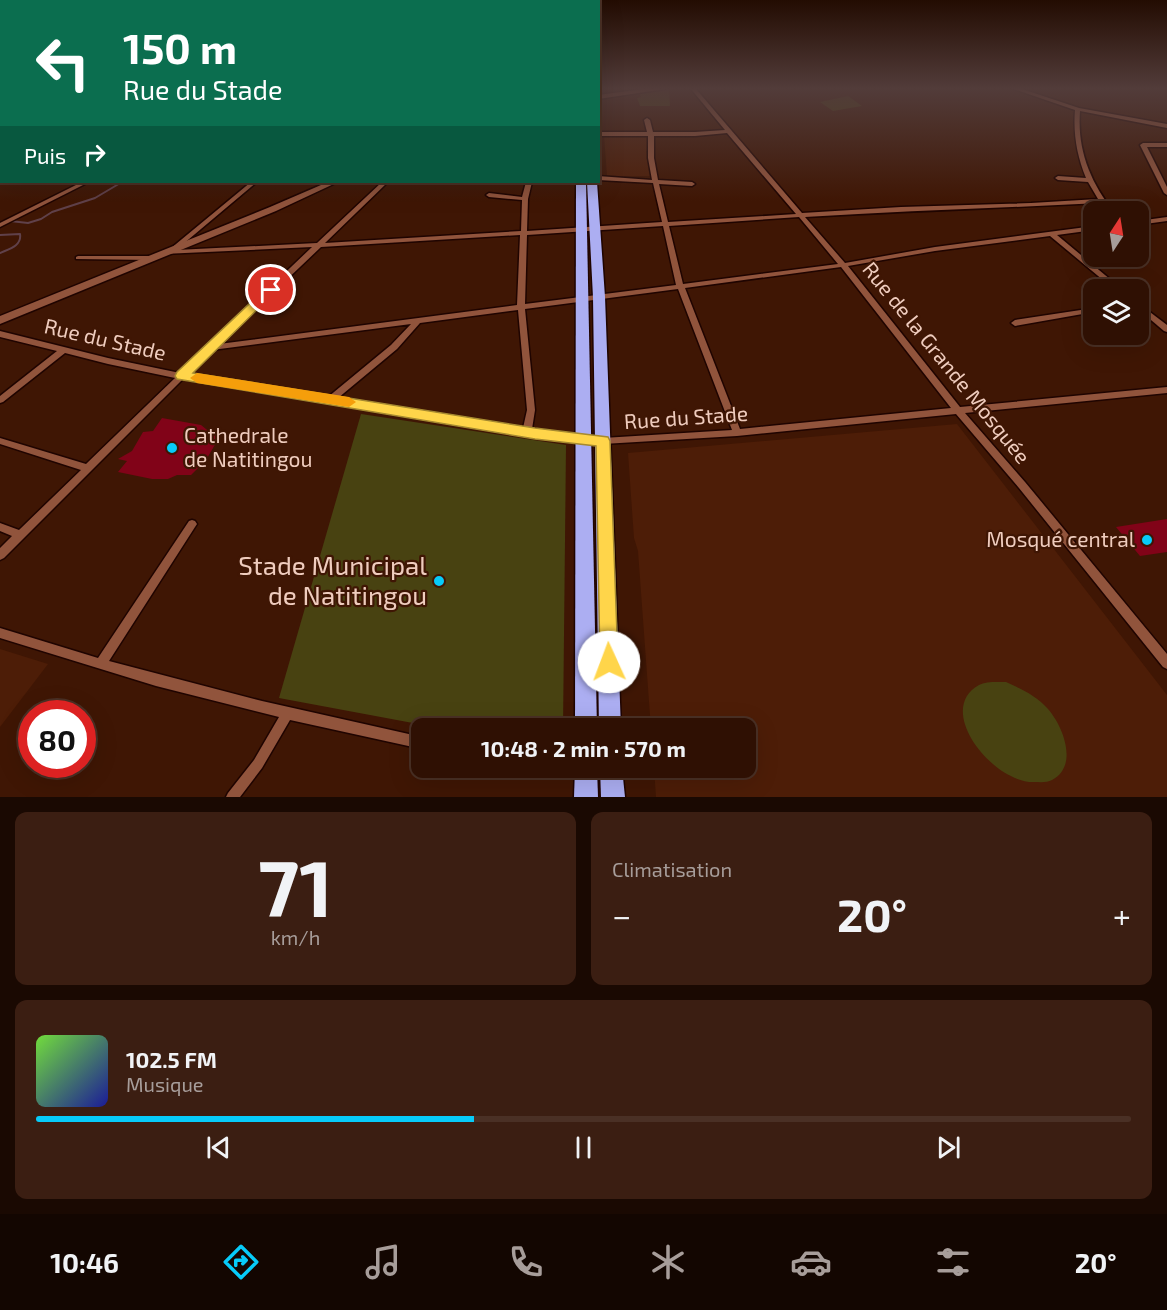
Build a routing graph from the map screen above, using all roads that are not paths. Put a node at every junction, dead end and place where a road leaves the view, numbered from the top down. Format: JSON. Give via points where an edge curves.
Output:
{"nodes":[{"id":1,"x":648,"y":126,"type":"edge"},
{"id":2,"x":724,"y":126,"type":"edge"},
{"id":3,"x":1078,"y":126,"type":"edge"},
{"id":4,"x":728,"y":131,"type":"junction"},
{"id":5,"x":600,"y":134,"type":"edge"},
{"id":6,"x":650,"y":134,"type":"junction"},
{"id":7,"x":1167,"y":145,"type":"edge"},
{"id":8,"x":600,"y":178,"type":"edge"},
{"id":9,"x":1058,"y":178,"type":"dead end"},
{"id":10,"x":1089,"y":180,"type":"junction"},
{"id":11,"x":655,"y":181,"type":"junction"},
{"id":12,"x":84,"y":183,"type":"edge"},
{"id":13,"x":253,"y":183,"type":"edge"},
{"id":14,"x":332,"y":183,"type":"edge"},
{"id":15,"x":384,"y":183,"type":"edge"},
{"id":16,"x":529,"y":183,"type":"edge"},
{"id":17,"x":581,"y":183,"type":"edge"},
{"id":18,"x":592,"y":183,"type":"edge"},
{"id":19,"x":692,"y":184,"type":"dead end"},
{"id":20,"x":1167,"y":193,"type":"edge"},
{"id":21,"x":489,"y":195,"type":"dead end"},
{"id":22,"x":525,"y":199,"type":"junction"},
{"id":23,"x":1102,"y":201,"type":"edge"},
{"id":24,"x":1083,"y":202,"type":"edge"},
{"id":25,"x":802,"y":216,"type":"junction"},
{"id":26,"x":1167,"y":219,"type":"edge"},
{"id":27,"x":1149,"y":221,"type":"edge"},
{"id":28,"x":665,"y":224,"type":"junction"},
{"id":29,"x":0,"y":225,"type":"edge"},
{"id":30,"x":588,"y":229,"type":"junction"},
{"id":31,"x":1083,"y":230,"type":"edge"},
{"id":32,"x":525,"y":232,"type":"junction"},
{"id":33,"x":1052,"y":234,"type":"junction"},
{"id":34,"x":317,"y":246,"type":"junction"},
{"id":35,"x":169,"y":251,"type":"junction"},
{"id":36,"x":78,"y":258,"type":"dead end"},
{"id":37,"x":151,"y":258,"type":"junction"},
{"id":38,"x":843,"y":265,"type":"junction"},
{"id":39,"x":1107,"y":279,"type":"edge"},
{"id":40,"x":680,"y":285,"type":"junction"},
{"id":41,"x":591,"y":298,"type":"junction"},
{"id":42,"x":521,"y":308,"type":"junction"},
{"id":43,"x":1083,"y":312,"type":"edge"},
{"id":44,"x":1149,"y":315,"type":"edge"},
{"id":45,"x":0,"y":320,"type":"edge"},
{"id":46,"x":418,"y":321,"type":"junction"},
{"id":47,"x":1015,"y":323,"type":"dead end"},
{"id":48,"x":1167,"y":329,"type":"edge"},
{"id":49,"x":0,"y":334,"type":"edge"},
{"id":50,"x":10,"y":336,"type":"junction"},
{"id":51,"x":0,"y":344,"type":"edge"},
{"id":52,"x":210,"y":348,"type":"junction"},
{"id":53,"x":64,"y":350,"type":"junction"},
{"id":54,"x":182,"y":376,"type":"junction"},
{"id":55,"x":1167,"y":390,"type":"edge"},
{"id":56,"x":331,"y":399,"type":"junction"},
{"id":57,"x":0,"y":400,"type":"edge"},
{"id":58,"x":958,"y":411,"type":"junction"},
{"id":59,"x":527,"y":432,"type":"junction"},
{"id":60,"x":737,"y":433,"type":"junction"},
{"id":61,"x":585,"y":440,"type":"junction"},
{"id":62,"x":0,"y":441,"type":"edge"},
{"id":63,"x":603,"y":441,"type":"junction"},
{"id":64,"x":87,"y":468,"type":"junction"},
{"id":65,"x":192,"y":524,"type":"dead end"},
{"id":66,"x":0,"y":527,"type":"edge"},
{"id":67,"x":20,"y":535,"type":"junction"},
{"id":68,"x":0,"y":555,"type":"edge"},
{"id":69,"x":0,"y":633,"type":"edge"},
{"id":70,"x":1167,"y":663,"type":"edge"},
{"id":71,"x":100,"y":664,"type":"junction"},
{"id":72,"x":286,"y":714,"type":"junction"},
{"id":73,"x":586,"y":718,"type":"edge"},
{"id":74,"x":610,"y":718,"type":"edge"},
{"id":75,"x":411,"y":741,"type":"edge"},
{"id":76,"x":586,"y":778,"type":"edge"},
{"id":77,"x":613,"y":778,"type":"edge"},
{"id":78,"x":232,"y":797,"type":"edge"},
{"id":79,"x":586,"y":797,"type":"edge"},
{"id":80,"x":614,"y":797,"type":"edge"}],
"edges":[{"from":1,"to":6,"type":"street"},
{"from":2,"to":4,"type":"street","name":"Rue de la Grande Mosquée"},
{"from":3,"to":10,"type":"street","via":[[1078,146]]},
{"from":4,"to":6,"type":"street"},
{"from":4,"to":25,"type":"street","name":"Rue de la Grande Mosquée"},
{"from":5,"to":6,"type":"street"},
{"from":6,"to":11,"type":"street"},
{"from":7,"to":20,"type":"street","via":[[1143,145]]},
{"from":8,"to":11,"type":"street"},
{"from":9,"to":10,"type":"street"},
{"from":10,"to":23,"type":"street"},
{"from":11,"to":19,"type":"street"},
{"from":11,"to":28,"type":"street"},
{"from":12,"to":29,"type":"street"},
{"from":13,"to":35,"type":"street"},
{"from":14,"to":35,"type":"street"},
{"from":15,"to":34,"type":"street"},
{"from":16,"to":22,"type":"street"},
{"from":17,"to":30,"type":"highway"},
{"from":18,"to":30,"type":"highway"},
{"from":21,"to":22,"type":"street"},
{"from":22,"to":32,"type":"street"},
{"from":24,"to":25,"type":"street"},
{"from":25,"to":28,"type":"street"},
{"from":25,"to":38,"type":"street","name":"Rue de la Grande Mosquée"},
{"from":26,"to":27,"type":"street"},
{"from":28,"to":30,"type":"street"},
{"from":28,"to":40,"type":"street"},
{"from":30,"to":32,"type":"street"},
{"from":30,"to":41,"type":"highway"},
{"from":31,"to":33,"type":"street"},
{"from":32,"to":34,"type":"street"},
{"from":32,"to":42,"type":"street"},
{"from":33,"to":38,"type":"street"},
{"from":33,"to":39,"type":"street"},
{"from":34,"to":35,"type":"street"},
{"from":34,"to":52,"type":"street"},
{"from":35,"to":37,"type":"street"},
{"from":36,"to":37,"type":"street"},
{"from":37,"to":45,"type":"street"},
{"from":38,"to":40,"type":"street"},
{"from":38,"to":58,"type":"street","name":"Rue de la Grande Mosquée"},
{"from":40,"to":41,"type":"street"},
{"from":40,"to":60,"type":"street"},
{"from":41,"to":42,"type":"street"},
{"from":41,"to":61,"type":"highway"},
{"from":41,"to":63,"type":"highway"},
{"from":42,"to":46,"type":"street"},
{"from":42,"to":59,"type":"street","via":[[531,410]]},
{"from":43,"to":47,"type":"street"},
{"from":44,"to":48,"type":"street"},
{"from":46,"to":52,"type":"street"},
{"from":46,"to":56,"type":"street","via":[[394,347]]},
{"from":49,"to":50,"type":"street","name":"Rue du Stade"},
{"from":50,"to":51,"type":"street"},
{"from":50,"to":53,"type":"street","name":"Rue du Stade"},
{"from":52,"to":54,"type":"street"},
{"from":53,"to":54,"type":"street","name":"Rue du Stade"},
{"from":53,"to":57,"type":"street"},
{"from":54,"to":56,"type":"street","name":"Rue du Stade"},
{"from":54,"to":64,"type":"street"},
{"from":55,"to":58,"type":"street","name":"Rue du Stade"},
{"from":56,"to":59,"type":"street","name":"Rue du Stade"},
{"from":58,"to":60,"type":"street","name":"Rue du Stade"},
{"from":58,"to":70,"type":"street","name":"Rue de la Grande Mosquée"},
{"from":59,"to":61,"type":"street","name":"Rue du Stade"},
{"from":60,"to":63,"type":"street","name":"Rue du Stade"},
{"from":61,"to":63,"type":"street","name":"Rue du Stade"},
{"from":61,"to":73,"type":"highway"},
{"from":62,"to":64,"type":"street"},
{"from":63,"to":74,"type":"highway"},
{"from":64,"to":67,"type":"street"},
{"from":65,"to":71,"type":"street"},
{"from":66,"to":67,"type":"street"},
{"from":67,"to":68,"type":"street"},
{"from":69,"to":71,"type":"street"},
{"from":71,"to":72,"type":"street"},
{"from":72,"to":75,"type":"street"},
{"from":72,"to":78,"type":"street","via":[[258,764]]},
{"from":76,"to":79,"type":"highway"},
{"from":77,"to":80,"type":"highway"}]}
